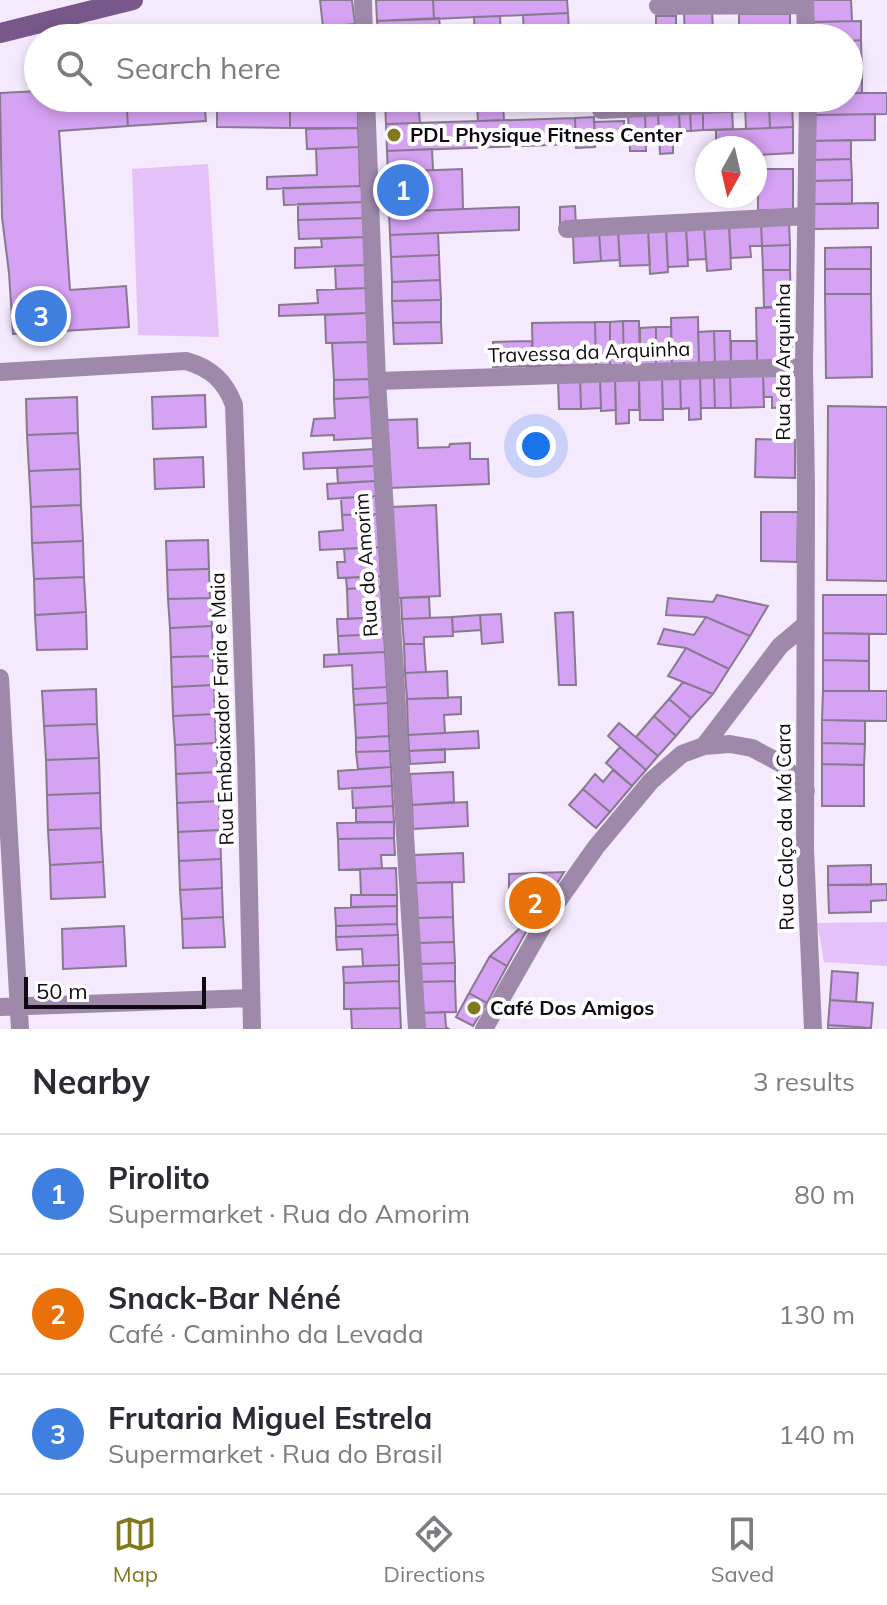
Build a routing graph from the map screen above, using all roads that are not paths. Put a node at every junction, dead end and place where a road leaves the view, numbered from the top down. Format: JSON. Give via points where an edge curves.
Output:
{"nodes":[{"id":1,"x":133,"y":0,"type":"edge"},
{"id":2,"x":363,"y":0,"type":"edge"},
{"id":3,"x":805,"y":3,"type":"edge"},
{"id":4,"x":658,"y":6,"type":"dead end"},
{"id":5,"x":36,"y":24,"type":"edge"},
{"id":6,"x":364,"y":24,"type":"edge"},
{"id":7,"x":806,"y":24,"type":"edge"},
{"id":8,"x":24,"y":27,"type":"edge"},
{"id":9,"x":0,"y":33,"type":"edge"},
{"id":10,"x":367,"y":112,"type":"edge"},
{"id":11,"x":808,"y":112,"type":"edge"},
{"id":12,"x":806,"y":216,"type":"junction"},
{"id":13,"x":567,"y":229,"type":"dead end"},
{"id":14,"x":804,"y":367,"type":"junction"},
{"id":15,"x":0,"y":372,"type":"edge"},
{"id":16,"x":377,"y":381,"type":"junction"},
{"id":17,"x":805,"y":625,"type":"junction"},
{"id":18,"x":0,"y":678,"type":"edge"},
{"id":19,"x":704,"y":746,"type":"junction"},
{"id":20,"x":806,"y":791,"type":"junction"},
{"id":21,"x":251,"y":998,"type":"junction"},
{"id":22,"x":9,"y":1007,"type":"edge"},
{"id":23,"x":20,"y":1029,"type":"edge"},
{"id":24,"x":252,"y":1029,"type":"edge"},
{"id":25,"x":417,"y":1029,"type":"edge"},
{"id":26,"x":484,"y":1029,"type":"edge"},
{"id":27,"x":813,"y":1029,"type":"edge"}],
"edges":[{"from":1,"to":5,"type":"main road"},
{"from":2,"to":6,"type":"street"},
{"from":3,"to":4,"type":"street"},
{"from":3,"to":7,"type":"street"},
{"from":8,"to":9,"type":"main road"},
{"from":10,"to":16,"type":"street","name":"Rua do Amorim"},
{"from":11,"to":12,"type":"street","name":"Rua da Arquinha"},
{"from":12,"to":13,"type":"street"},
{"from":12,"to":14,"type":"street","name":"Rua da Arquinha"},
{"from":14,"to":16,"type":"street","name":"Travessa da Arquinha"},
{"from":14,"to":17,"type":"street","name":"Rua da Arquinha"},
{"from":15,"to":21,"type":"street","name":"Rua Embaixador Faria e Maia","via":[[186,361],[210,371],[228,390],[235,421]]},
{"from":16,"to":25,"type":"street","name":"Rua do Amorim"},
{"from":17,"to":19,"type":"street","via":[[780,646]]},
{"from":17,"to":20,"type":"street","name":"Rua Calço da Má Cara"},
{"from":18,"to":22,"type":"street"},
{"from":19,"to":20,"type":"street","via":[[752,748],[782,764]]},
{"from":19,"to":26,"type":"street","via":[[682,754],[651,781],[596,847],[553,908]]},
{"from":20,"to":27,"type":"street","name":"Rua Calço da Má Cara"},
{"from":21,"to":22,"type":"street"},
{"from":21,"to":24,"type":"street","name":"Rua Embaixador Faria e Maia"},
{"from":22,"to":23,"type":"street"}]}
